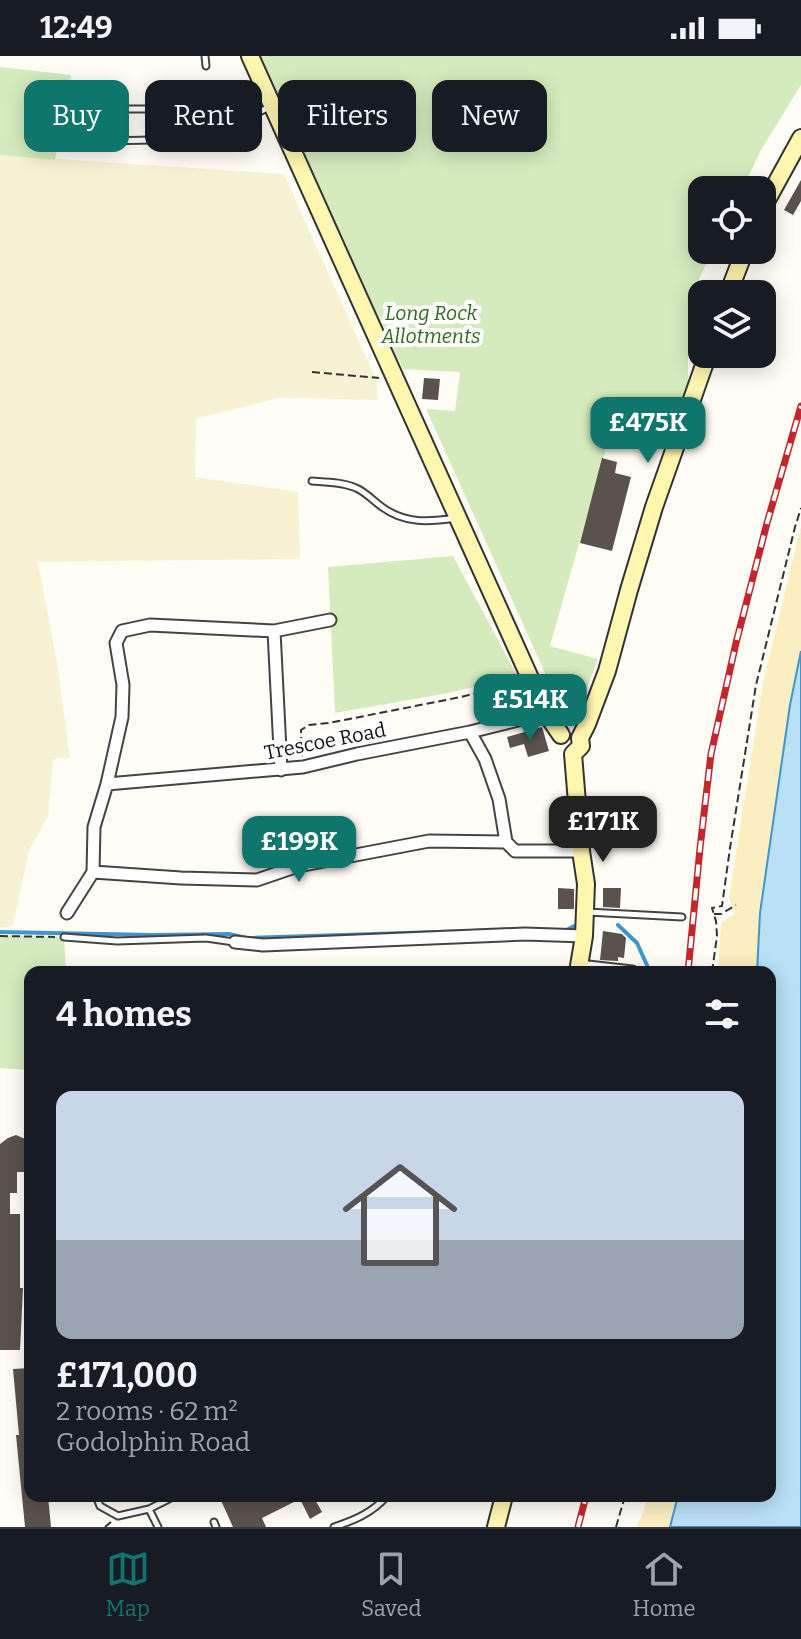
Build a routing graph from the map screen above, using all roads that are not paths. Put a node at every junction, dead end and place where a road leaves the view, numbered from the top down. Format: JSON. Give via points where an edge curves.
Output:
{"nodes":[{"id":1,"x":205,"y":56,"type":"edge"},
{"id":2,"x":250,"y":56,"type":"edge"},
{"id":3,"x":206,"y":66,"type":"dead end"},
{"id":4,"x":272,"y":106,"type":"junction"},
{"id":5,"x":262,"y":111,"type":"edge"},
{"id":6,"x":801,"y":138,"type":"edge"},
{"id":7,"x":184,"y":140,"type":"joint"},
{"id":8,"x":776,"y":184,"type":"edge"},
{"id":9,"x":703,"y":368,"type":"edge"},
{"id":10,"x":312,"y":481,"type":"dead end"},
{"id":11,"x":457,"y":518,"type":"junction"},
{"id":12,"x":330,"y":620,"type":"dead end"},
{"id":13,"x":274,"y":631,"type":"junction"},
{"id":14,"x":546,"y":713,"type":"junction"},
{"id":15,"x":470,"y":732,"type":"junction"},
{"id":16,"x":561,"y":735,"type":"junction"},
{"id":17,"x":580,"y":738,"type":"junction"},
{"id":18,"x":573,"y":754,"type":"junction"},
{"id":19,"x":281,"y":770,"type":"junction"},
{"id":20,"x":107,"y":784,"type":"junction"},
{"id":21,"x":506,"y":842,"type":"junction"},
{"id":22,"x":581,"y":851,"type":"junction"},
{"id":23,"x":93,"y":872,"type":"junction"},
{"id":24,"x":586,"y":912,"type":"junction"},
{"id":25,"x":67,"y":913,"type":"dead end"},
{"id":26,"x":682,"y":917,"type":"dead end"},
{"id":27,"x":584,"y":936,"type":"junction"},
{"id":28,"x":64,"y":937,"type":"road end"},
{"id":29,"x":235,"y":942,"type":"joint"},
{"id":30,"x":579,"y":966,"type":"edge"},
{"id":31,"x":98,"y":1502,"type":"edge"},
{"id":32,"x":163,"y":1502,"type":"edge"},
{"id":33,"x":382,"y":1502,"type":"edge"},
{"id":34,"x":502,"y":1502,"type":"edge"},
{"id":35,"x":149,"y":1509,"type":"junction"},
{"id":36,"x":158,"y":1527,"type":"edge"},
{"id":37,"x":334,"y":1527,"type":"edge"},
{"id":38,"x":496,"y":1527,"type":"edge"}],
"edges":[{"from":1,"to":3,"type":"lane"},
{"from":2,"to":4,"type":"street"},
{"from":4,"to":5,"type":"lane"},
{"from":4,"to":11,"type":"street"},
{"from":6,"to":8,"type":"street"},
{"from":7,"to":7,"type":"lane","via":[[104,141],[101,112],[180,109]]},
{"from":9,"to":17,"type":"street","via":[[654,507],[607,671]]},
{"from":10,"to":11,"type":"lane","via":[[356,487],[409,520]]},
{"from":11,"to":14,"type":"street"},
{"from":12,"to":13,"type":"street"},
{"from":13,"to":19,"type":"street"},
{"from":13,"to":20,"type":"street","via":[[150,625],[122,631],[116,643],[122,717]]},
{"from":14,"to":15,"type":"street","name":"Trescoe Road"},
{"from":14,"to":16,"type":"street"},
{"from":15,"to":19,"type":"street","name":"Trescoe Road"},
{"from":15,"to":21,"type":"street","via":[[499,799]]},
{"from":16,"to":17,"type":"street","via":[[573,732]]},
{"from":16,"to":18,"type":"street","via":[[559,749]]},
{"from":17,"to":18,"type":"street","via":[[581,746]]},
{"from":18,"to":22,"type":"street"},
{"from":19,"to":20,"type":"street","name":"Trescoe Road"},
{"from":20,"to":23,"type":"street","via":[[94,827]]},
{"from":21,"to":22,"type":"street","via":[[515,851]]},
{"from":21,"to":23,"type":"street","via":[[429,841],[298,866],[257,880]]},
{"from":22,"to":24,"type":"street"},
{"from":23,"to":25,"type":"street"},
{"from":24,"to":26,"type":"lane"},
{"from":24,"to":27,"type":"street"},
{"from":27,"to":29,"type":"street"},
{"from":27,"to":30,"type":"street"},
{"from":28,"to":29,"type":"lane"},
{"from":31,"to":35,"type":"lane","via":[[118,1516]]},
{"from":32,"to":35,"type":"lane"},
{"from":33,"to":37,"type":"lane"},
{"from":34,"to":38,"type":"street"},
{"from":35,"to":36,"type":"lane"}]}
